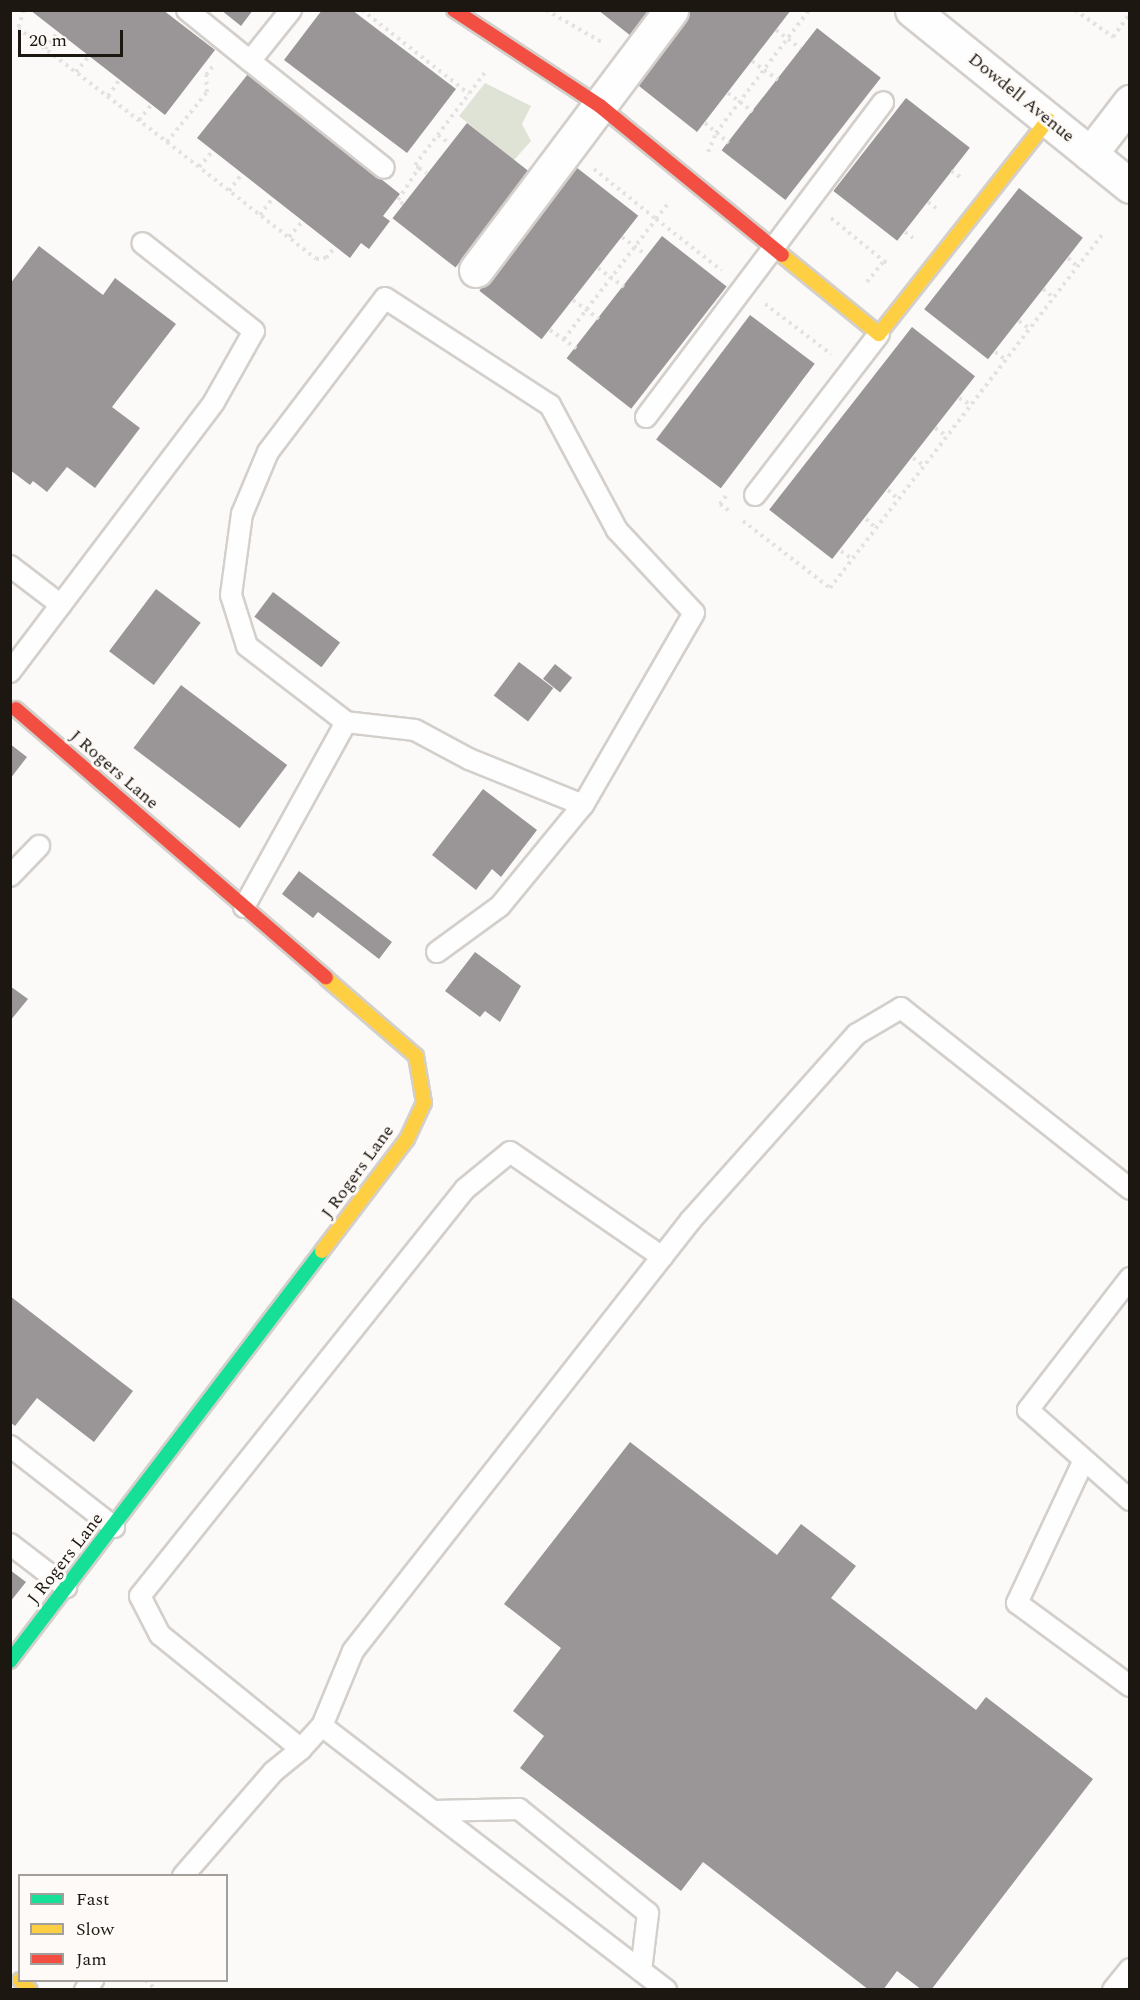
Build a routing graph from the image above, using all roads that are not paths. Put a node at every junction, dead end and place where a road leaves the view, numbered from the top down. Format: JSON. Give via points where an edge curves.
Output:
{"nodes":[{"id":1,"x":187,"y":10,"type":"edge"},
{"id":2,"x":291,"y":10,"type":"edge"},
{"id":3,"x":454,"y":10,"type":"edge"},
{"id":4,"x":671,"y":10,"type":"edge"},
{"id":5,"x":912,"y":10,"type":"edge"},
{"id":6,"x":250,"y":61,"type":"junction"},
{"id":7,"x":883,"y":102,"type":"dead end"},
{"id":8,"x":1130,"y":102,"type":"edge"},
{"id":9,"x":600,"y":106,"type":"junction"},
{"id":10,"x":1048,"y":120,"type":"junction"},
{"id":11,"x":1090,"y":154,"type":"junction"},
{"id":12,"x":384,"y":168,"type":"dead end"},
{"id":13,"x":1130,"y":186,"type":"edge"},
{"id":14,"x":142,"y":243,"type":"dead end"},
{"id":15,"x":773,"y":246,"type":"junction"},
{"id":16,"x":476,"y":270,"type":"dead end"},
{"id":17,"x":879,"y":334,"type":"junction"},
{"id":18,"x":646,"y":417,"type":"dead end"},
{"id":19,"x":755,"y":495,"type":"dead end"},
{"id":20,"x":10,"y":566,"type":"edge"},
{"id":21,"x":61,"y":604,"type":"junction"},
{"id":22,"x":10,"y":672,"type":"edge"},
{"id":23,"x":13,"y":702,"type":"edge"},
{"id":24,"x":346,"y":722,"type":"junction"},
{"id":25,"x":583,"y":806,"type":"junction"},
{"id":26,"x":39,"y":846,"type":"dead end"},
{"id":27,"x":10,"y":876,"type":"edge"},
{"id":28,"x":244,"y":907,"type":"junction"},
{"id":29,"x":437,"y":952,"type":"dead end"},
{"id":30,"x":1130,"y":1189,"type":"edge"},
{"id":31,"x":662,"y":1257,"type":"junction"},
{"id":32,"x":1130,"y":1278,"type":"edge"},
{"id":33,"x":10,"y":1446,"type":"edge"},
{"id":34,"x":1084,"y":1460,"type":"junction"},
{"id":35,"x":1130,"y":1500,"type":"edge"},
{"id":36,"x":114,"y":1527,"type":"junction"},
{"id":37,"x":10,"y":1544,"type":"edge"},
{"id":38,"x":66,"y":1587,"type":"junction"},
{"id":39,"x":10,"y":1661,"type":"edge"},
{"id":40,"x":1130,"y":1686,"type":"edge"},
{"id":41,"x":322,"y":1725,"type":"junction"},
{"id":42,"x":302,"y":1749,"type":"junction"},
{"id":43,"x":434,"y":1812,"type":"junction"},
{"id":44,"x":184,"y":1874,"type":"edge"},
{"id":45,"x":1130,"y":1969,"type":"edge"},
{"id":46,"x":641,"y":1971,"type":"junction"},
{"id":47,"x":666,"y":1989,"type":"edge"},
{"id":48,"x":1113,"y":1989,"type":"edge"}],
"edges":[{"from":1,"to":6,"type":"lane"},
{"from":2,"to":6,"type":"lane"},
{"from":3,"to":9,"type":"street"},
{"from":4,"to":9,"type":"street"},
{"from":5,"to":10,"type":"street","name":"Dowdell Avenue"},
{"from":6,"to":12,"type":"lane"},
{"from":7,"to":15,"type":"lane"},
{"from":8,"to":11,"type":"street"},
{"from":9,"to":15,"type":"street"},
{"from":9,"to":16,"type":"street"},
{"from":10,"to":11,"type":"street","name":"Dowdell Avenue"},
{"from":10,"to":17,"type":"street"},
{"from":11,"to":13,"type":"street","name":"Dowdell Avenue"},
{"from":14,"to":21,"type":"lane","via":[[254,331],[214,402]]},
{"from":15,"to":17,"type":"street"},
{"from":15,"to":18,"type":"lane"},
{"from":17,"to":19,"type":"lane"},
{"from":20,"to":21,"type":"lane"},
{"from":21,"to":22,"type":"lane"},
{"from":23,"to":28,"type":"street","name":"J Rogers Lane"},
{"from":24,"to":25,"type":"lane","via":[[415,730],[469,759]]},
{"from":24,"to":25,"type":"lane","via":[[247,646],[231,595],[242,514],[268,452],[385,298],[550,405],[617,530],[694,613]]},
{"from":24,"to":28,"type":"lane"},
{"from":25,"to":29,"type":"lane","via":[[500,906]]},
{"from":26,"to":27,"type":"lane"},
{"from":28,"to":36,"type":"street","name":"J Rogers Lane","via":[[416,1056],[424,1103],[407,1139]]},
{"from":30,"to":31,"type":"lane","via":[[901,1008],[857,1034]]},
{"from":31,"to":41,"type":"lane","via":[[353,1651]]},
{"from":31,"to":42,"type":"lane","via":[[510,1152],[465,1189],[140,1596],[160,1635]]},
{"from":32,"to":34,"type":"lane","via":[[1028,1410]]},
{"from":33,"to":36,"type":"lane"},
{"from":34,"to":35,"type":"lane"},
{"from":34,"to":40,"type":"lane","via":[[1017,1604]]},
{"from":36,"to":38,"type":"street","name":"J Rogers Lane"},
{"from":37,"to":38,"type":"lane"},
{"from":38,"to":39,"type":"street","name":"J Rogers Lane"},
{"from":41,"to":42,"type":"lane"},
{"from":41,"to":43,"type":"lane"},
{"from":42,"to":44,"type":"lane","via":[[273,1772]]},
{"from":43,"to":46,"type":"lane"},
{"from":43,"to":46,"type":"lane","via":[[519,1809],[648,1913]]},
{"from":45,"to":48,"type":"lane"},
{"from":46,"to":47,"type":"lane"}]}
